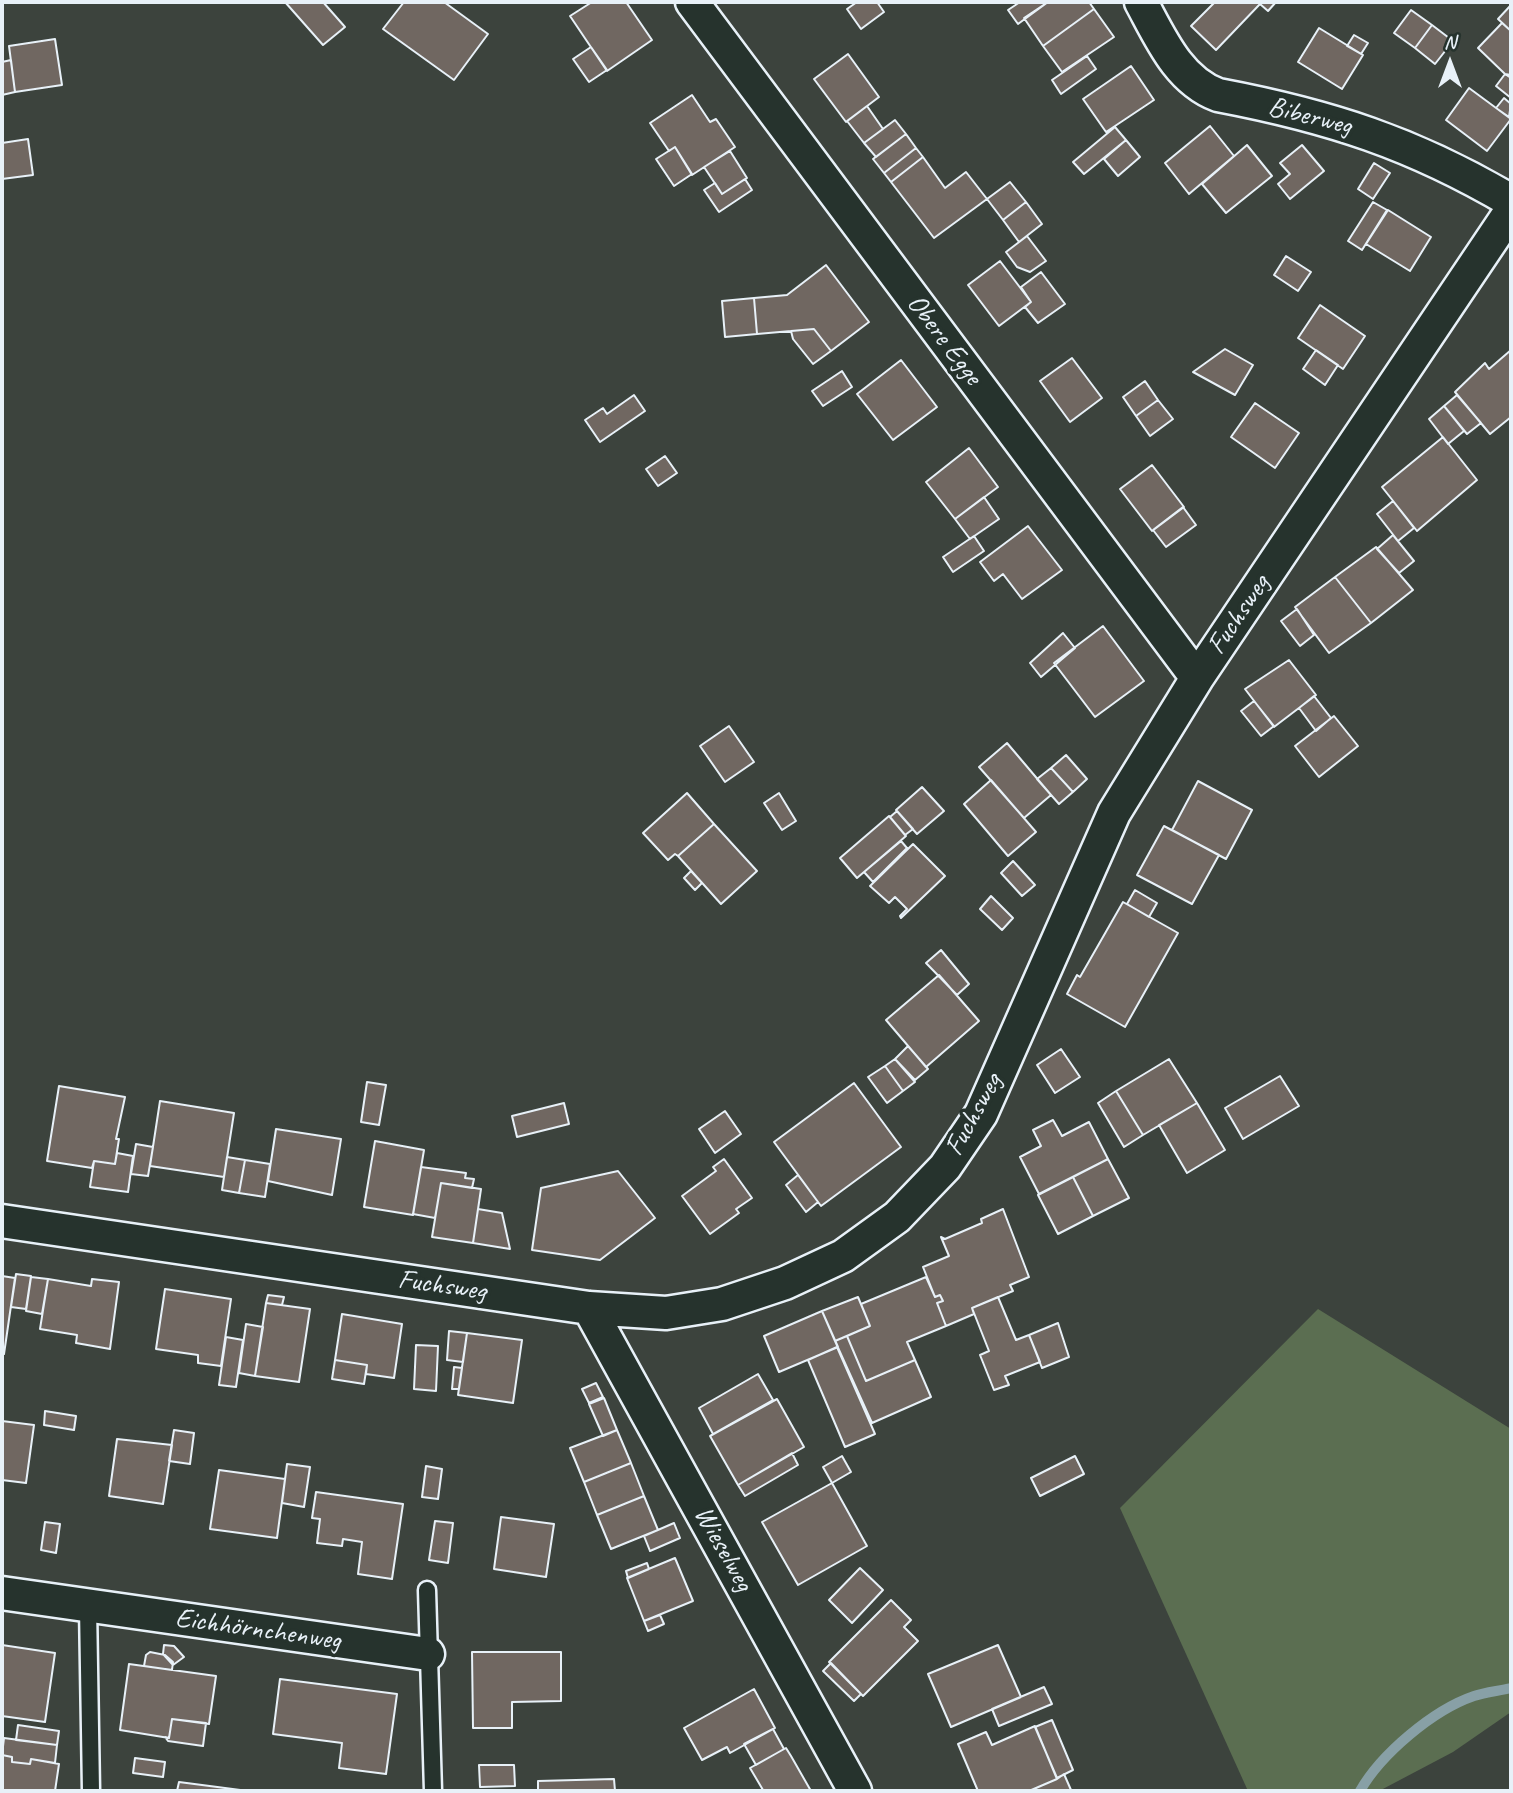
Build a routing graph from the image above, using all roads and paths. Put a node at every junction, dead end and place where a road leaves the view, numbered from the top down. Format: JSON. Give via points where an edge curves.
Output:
{"nodes":[{"id":1,"x":692,"y":2,"type":"edge"},
{"id":2,"x":1141,"y":2,"type":"edge"},
{"id":3,"x":1511,"y":201,"type":"edge"},
{"id":4,"x":1511,"y":211,"type":"edge"},
{"id":5,"x":1196,"y":678,"type":"junction"},
{"id":6,"x":2,"y":1220,"type":"edge"},
{"id":7,"x":589,"y":1308,"type":"junction"},
{"id":8,"x":427,"y":1590,"type":"dead end"},
{"id":9,"x":2,"y":1593,"type":"edge"},
{"id":10,"x":88,"y":1606,"type":"junction"},
{"id":11,"x":428,"y":1654,"type":"junction"},
{"id":12,"x":91,"y":1791,"type":"edge"},
{"id":13,"x":433,"y":1791,"type":"edge"},
{"id":14,"x":855,"y":1791,"type":"edge"}],
"edges":[{"from":1,"to":5,"type":"street","name":"Obere Egge"},
{"from":2,"to":3,"type":"street","name":"Biberweg","via":[[1167,48],[1196,85],[1218,95],[1367,131],[1454,167]]},
{"from":4,"to":5,"type":"street","name":"Fuchsweg"},
{"from":5,"to":7,"type":"street","name":"Fuchsweg","via":[[1114,813],[981,1114],[945,1167],[897,1217],[843,1256],[785,1283],[722,1304],[666,1313]]},
{"from":6,"to":7,"type":"street","name":"Fuchsweg"},
{"from":7,"to":14,"type":"street","name":"Wieselweg"},
{"from":8,"to":11,"type":"lane"},
{"from":9,"to":10,"type":"street","name":"Eichhörnchenweg"},
{"from":10,"to":11,"type":"street","name":"Eichhörnchenweg"},
{"from":10,"to":12,"type":"lane"},
{"from":11,"to":13,"type":"lane"}]}
